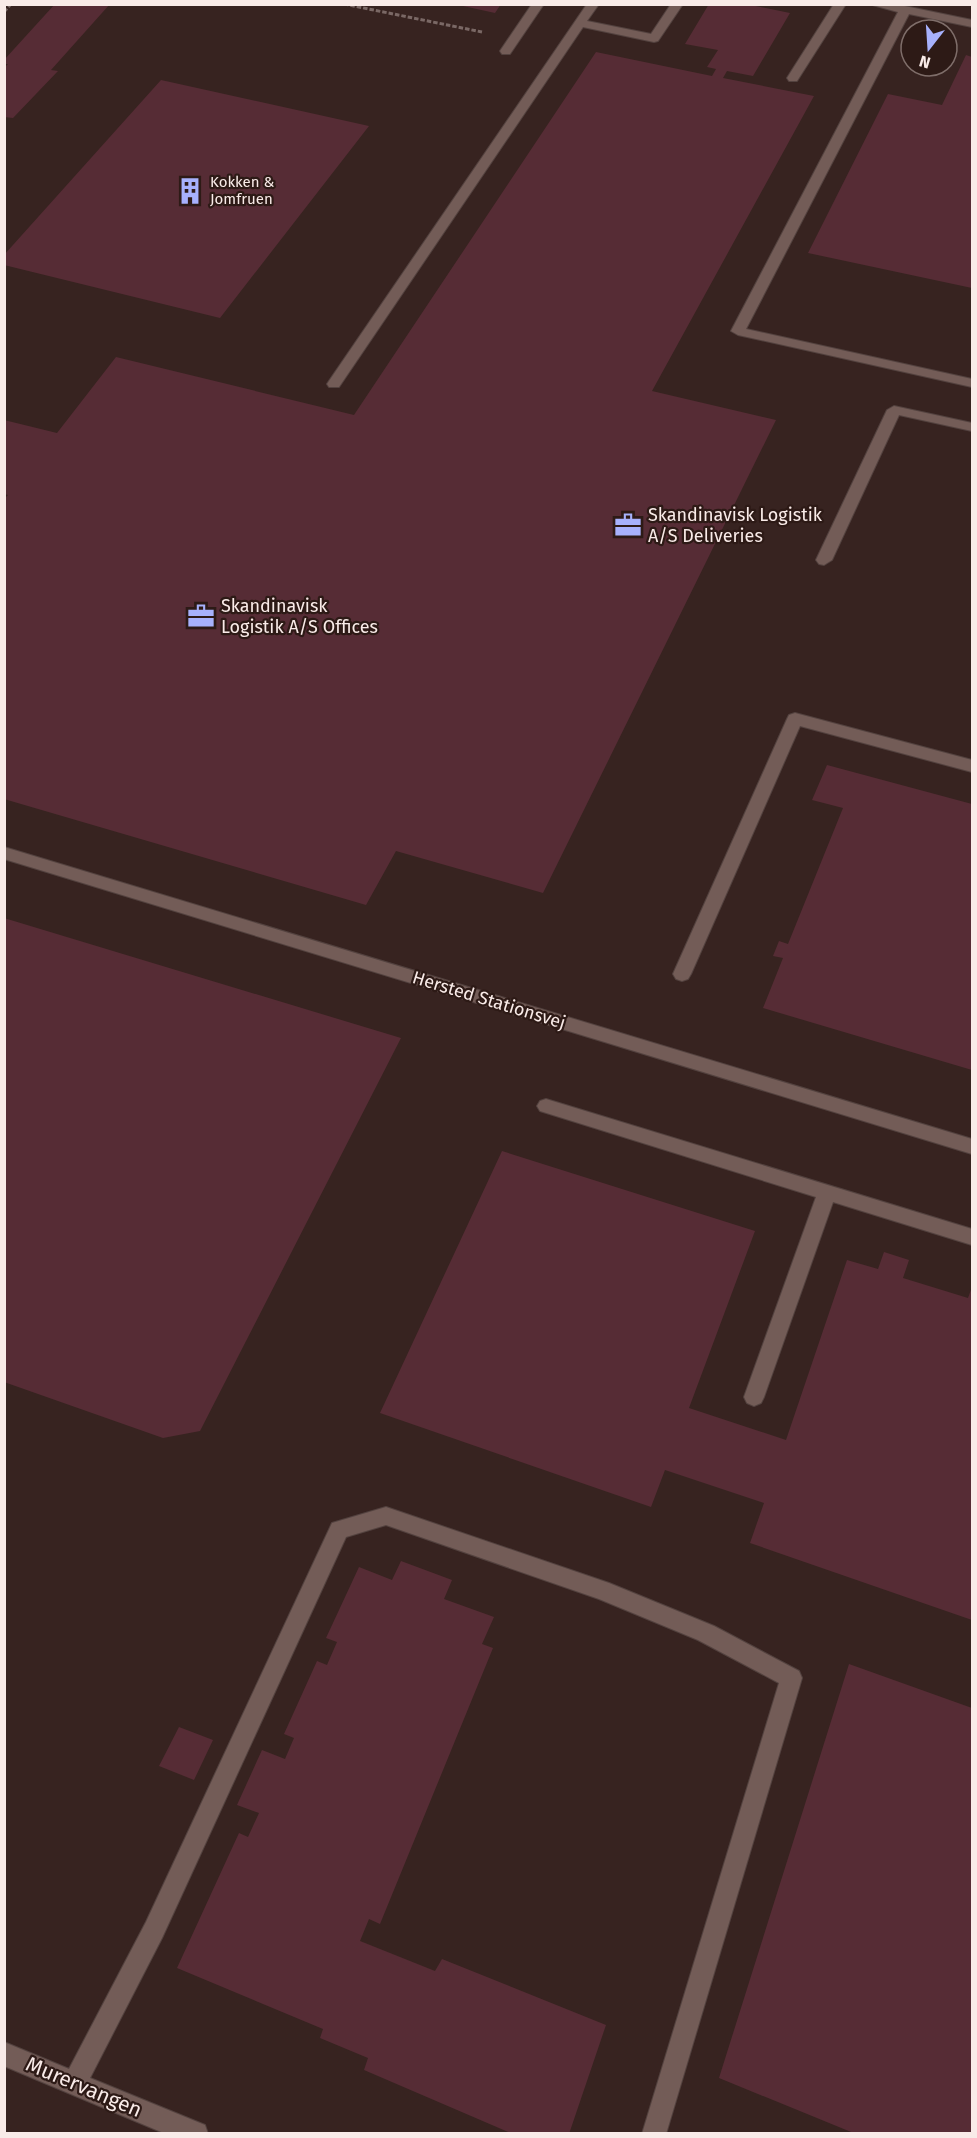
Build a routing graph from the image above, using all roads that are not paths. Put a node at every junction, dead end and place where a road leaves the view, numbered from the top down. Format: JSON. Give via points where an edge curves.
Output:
{"nodes":[{"id":1,"x":538,"y":4,"type":"edge"},
{"id":2,"x":593,"y":4,"type":"edge"},
{"id":3,"x":677,"y":4,"type":"edge"},
{"id":4,"x":840,"y":4,"type":"edge"},
{"id":5,"x":875,"y":4,"type":"edge"},
{"id":6,"x":905,"y":10,"type":"junction"},
{"id":7,"x":940,"y":11,"type":"edge"},
{"id":8,"x":580,"y":23,"type":"junction"},
{"id":9,"x":972,"y":24,"type":"edge"},
{"id":10,"x":506,"y":51,"type":"dead end"},
{"id":11,"x":793,"y":78,"type":"dead end"},
{"id":12,"x":972,"y":383,"type":"edge"},
{"id":13,"x":334,"y":384,"type":"dead end"},
{"id":14,"x":972,"y":427,"type":"edge"},
{"id":15,"x":824,"y":560,"type":"dead end"},
{"id":16,"x":972,"y":766,"type":"edge"},
{"id":17,"x":4,"y":853,"type":"edge"},
{"id":18,"x":682,"y":974,"type":"dead end"},
{"id":19,"x":546,"y":1106,"type":"dead end"},
{"id":20,"x":972,"y":1148,"type":"edge"},
{"id":21,"x":827,"y":1192,"type":"junction"},
{"id":22,"x":972,"y":1237,"type":"edge"},
{"id":23,"x":754,"y":1397,"type":"dead end"},
{"id":24,"x":4,"y":2054,"type":"edge"},
{"id":25,"x":75,"y":2083,"type":"junction"},
{"id":26,"x":196,"y":2133,"type":"edge"},
{"id":27,"x":654,"y":2133,"type":"edge"}],
"edges":[{"from":1,"to":10,"type":"street"},
{"from":2,"to":8,"type":"street"},
{"from":3,"to":8,"type":"street","via":[[654,38]]},
{"from":4,"to":11,"type":"street"},
{"from":5,"to":6,"type":"street"},
{"from":6,"to":7,"type":"street"},
{"from":6,"to":12,"type":"street","via":[[738,330]]},
{"from":7,"to":9,"type":"street"},
{"from":8,"to":13,"type":"street"},
{"from":14,"to":15,"type":"street","via":[[894,410]]},
{"from":16,"to":18,"type":"street","via":[[795,719]]},
{"from":17,"to":20,"type":"street","name":"Hersted Stationsvej"},
{"from":19,"to":21,"type":"street"},
{"from":21,"to":22,"type":"street"},
{"from":21,"to":23,"type":"street"},
{"from":24,"to":25,"type":"street","name":"Murervangen"},
{"from":25,"to":26,"type":"street","name":"Murervangen"},
{"from":25,"to":27,"type":"street","via":[[154,1930],[339,1530],[386,1516],[602,1590],[706,1633],[791,1678]]}]}
